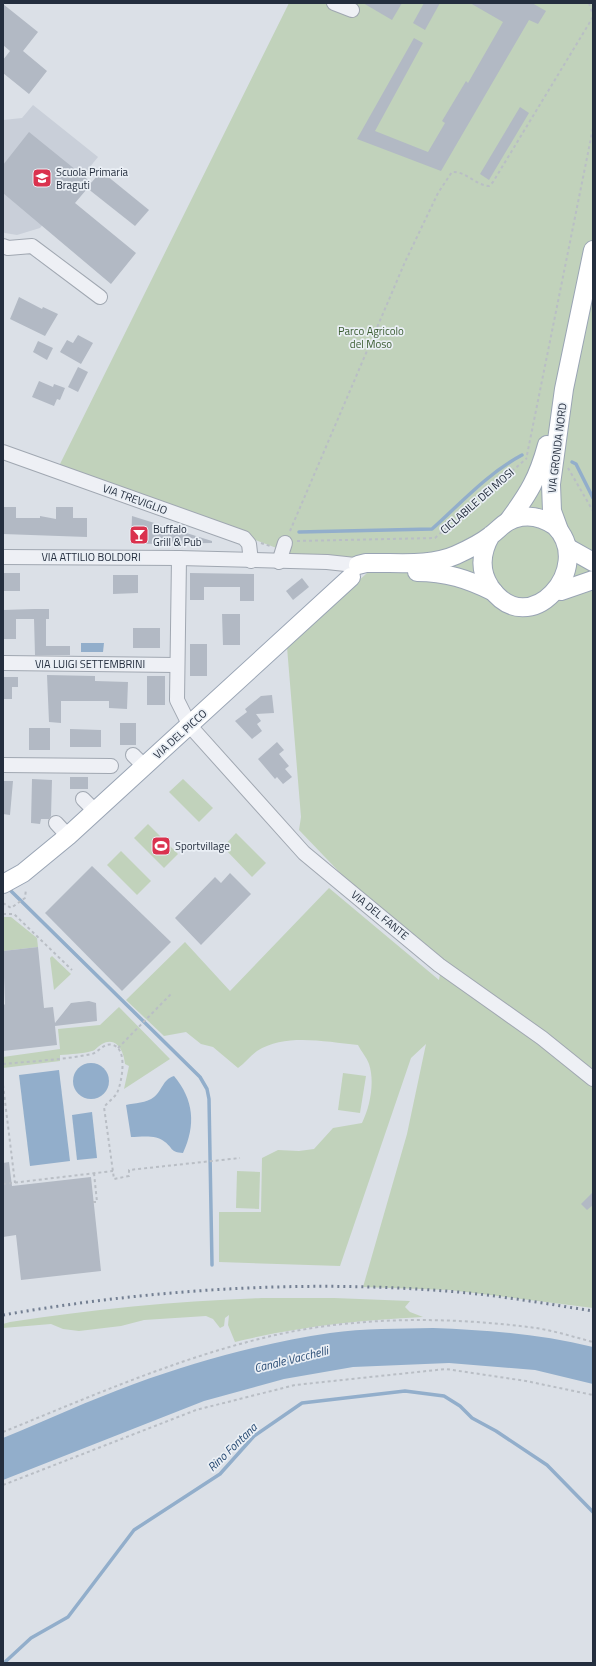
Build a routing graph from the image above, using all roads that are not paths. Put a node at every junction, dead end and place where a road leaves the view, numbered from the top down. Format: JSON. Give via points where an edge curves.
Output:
{"nodes":[{"id":1,"x":334,"y":3,"type":"edge"},
{"id":2,"x":352,"y":10,"type":"dead end"},
{"id":3,"x":3,"y":246,"type":"edge"},
{"id":4,"x":593,"y":250,"type":"edge"},
{"id":5,"x":100,"y":297,"type":"dead end"},
{"id":6,"x":3,"y":452,"type":"edge"},
{"id":7,"x":541,"y":461,"type":"junction"},
{"id":8,"x":509,"y":520,"type":"junction"},
{"id":9,"x":559,"y":530,"type":"junction"},
{"id":10,"x":490,"y":536,"type":"junction"},
{"id":11,"x":285,"y":543,"type":"road end"},
{"id":12,"x":570,"y":549,"type":"junction"},
{"id":13,"x":3,"y":556,"type":"edge"},
{"id":14,"x":179,"y":558,"type":"junction"},
{"id":15,"x":252,"y":561,"type":"junction"},
{"id":16,"x":279,"y":562,"type":"junction"},
{"id":17,"x":593,"y":562,"type":"edge"},
{"id":18,"x":355,"y":571,"type":"junction"},
{"id":19,"x":593,"y":580,"type":"edge"},
{"id":20,"x":561,"y":591,"type":"junction"},
{"id":21,"x":494,"y":592,"type":"junction"},
{"id":22,"x":3,"y":663,"type":"edge"},
{"id":23,"x":176,"y":665,"type":"junction"},
{"id":24,"x":188,"y":723,"type":"junction"},
{"id":25,"x":3,"y":766,"type":"edge"},
{"id":26,"x":111,"y":766,"type":"dead end"},
{"id":27,"x":3,"y":884,"type":"edge"},
{"id":28,"x":593,"y":1079,"type":"edge"}],
"edges":[{"from":1,"to":2,"type":"street"},
{"from":3,"to":5,"type":"street","via":[[32,246]]},
{"from":4,"to":7,"type":"main road","name":"VIA GRONDA NORD","via":[[564,389]]},
{"from":6,"to":15,"type":"street","name":"VIA TREVIGLIO","via":[[244,538]]},
{"from":7,"to":8,"type":"main road","name":"VIA GRONDA NORD","via":[[528,495]]},
{"from":7,"to":9,"type":"main road","name":"VIA GRONDA NORD"},
{"from":8,"to":9,"type":"main road","via":[[536,517]]},
{"from":8,"to":10,"type":"main road"},
{"from":9,"to":12,"type":"main road"},
{"from":10,"to":18,"type":"main road","name":"VIA ATTILIO BOLDORI","via":[[444,559],[429,562],[366,563]]},
{"from":10,"to":21,"type":"main road","via":[[482,558],[487,582]]},
{"from":11,"to":16,"type":"street"},
{"from":12,"to":17,"type":"main road"},
{"from":12,"to":20,"type":"main road","via":[[572,564],[569,579]]},
{"from":13,"to":14,"type":"street","name":"VIA ATTILIO BOLDORI"},
{"from":14,"to":15,"type":"street","name":"VIA ATTILIO BOLDORI"},
{"from":14,"to":23,"type":"street"},
{"from":15,"to":16,"type":"street","name":"VIA ATTILIO BOLDORI"},
{"from":16,"to":18,"type":"street","name":"VIA ATTILIO BOLDORI","via":[[327,562]]},
{"from":18,"to":21,"type":"main road","name":"VIA ATTILIO BOLDORI","via":[[436,572],[460,576]]},
{"from":18,"to":24,"type":"main road","name":"VIA DEL PICCO"},
{"from":19,"to":20,"type":"main road"},
{"from":20,"to":21,"type":"main road","via":[[549,601],[535,606],[520,606],[506,601]]},
{"from":22,"to":23,"type":"street","name":"VIA LUIGI SETTEMBRINI"},
{"from":23,"to":24,"type":"street","via":[[177,700]]},
{"from":24,"to":27,"type":"main road","name":"VIA DEL PICCO","via":[[165,748],[139,760],[62,829],[28,869]]},
{"from":24,"to":28,"type":"street","name":"VIA DEL FANTE","via":[[304,853],[439,965],[542,1038]]},
{"from":25,"to":26,"type":"street"}]}
